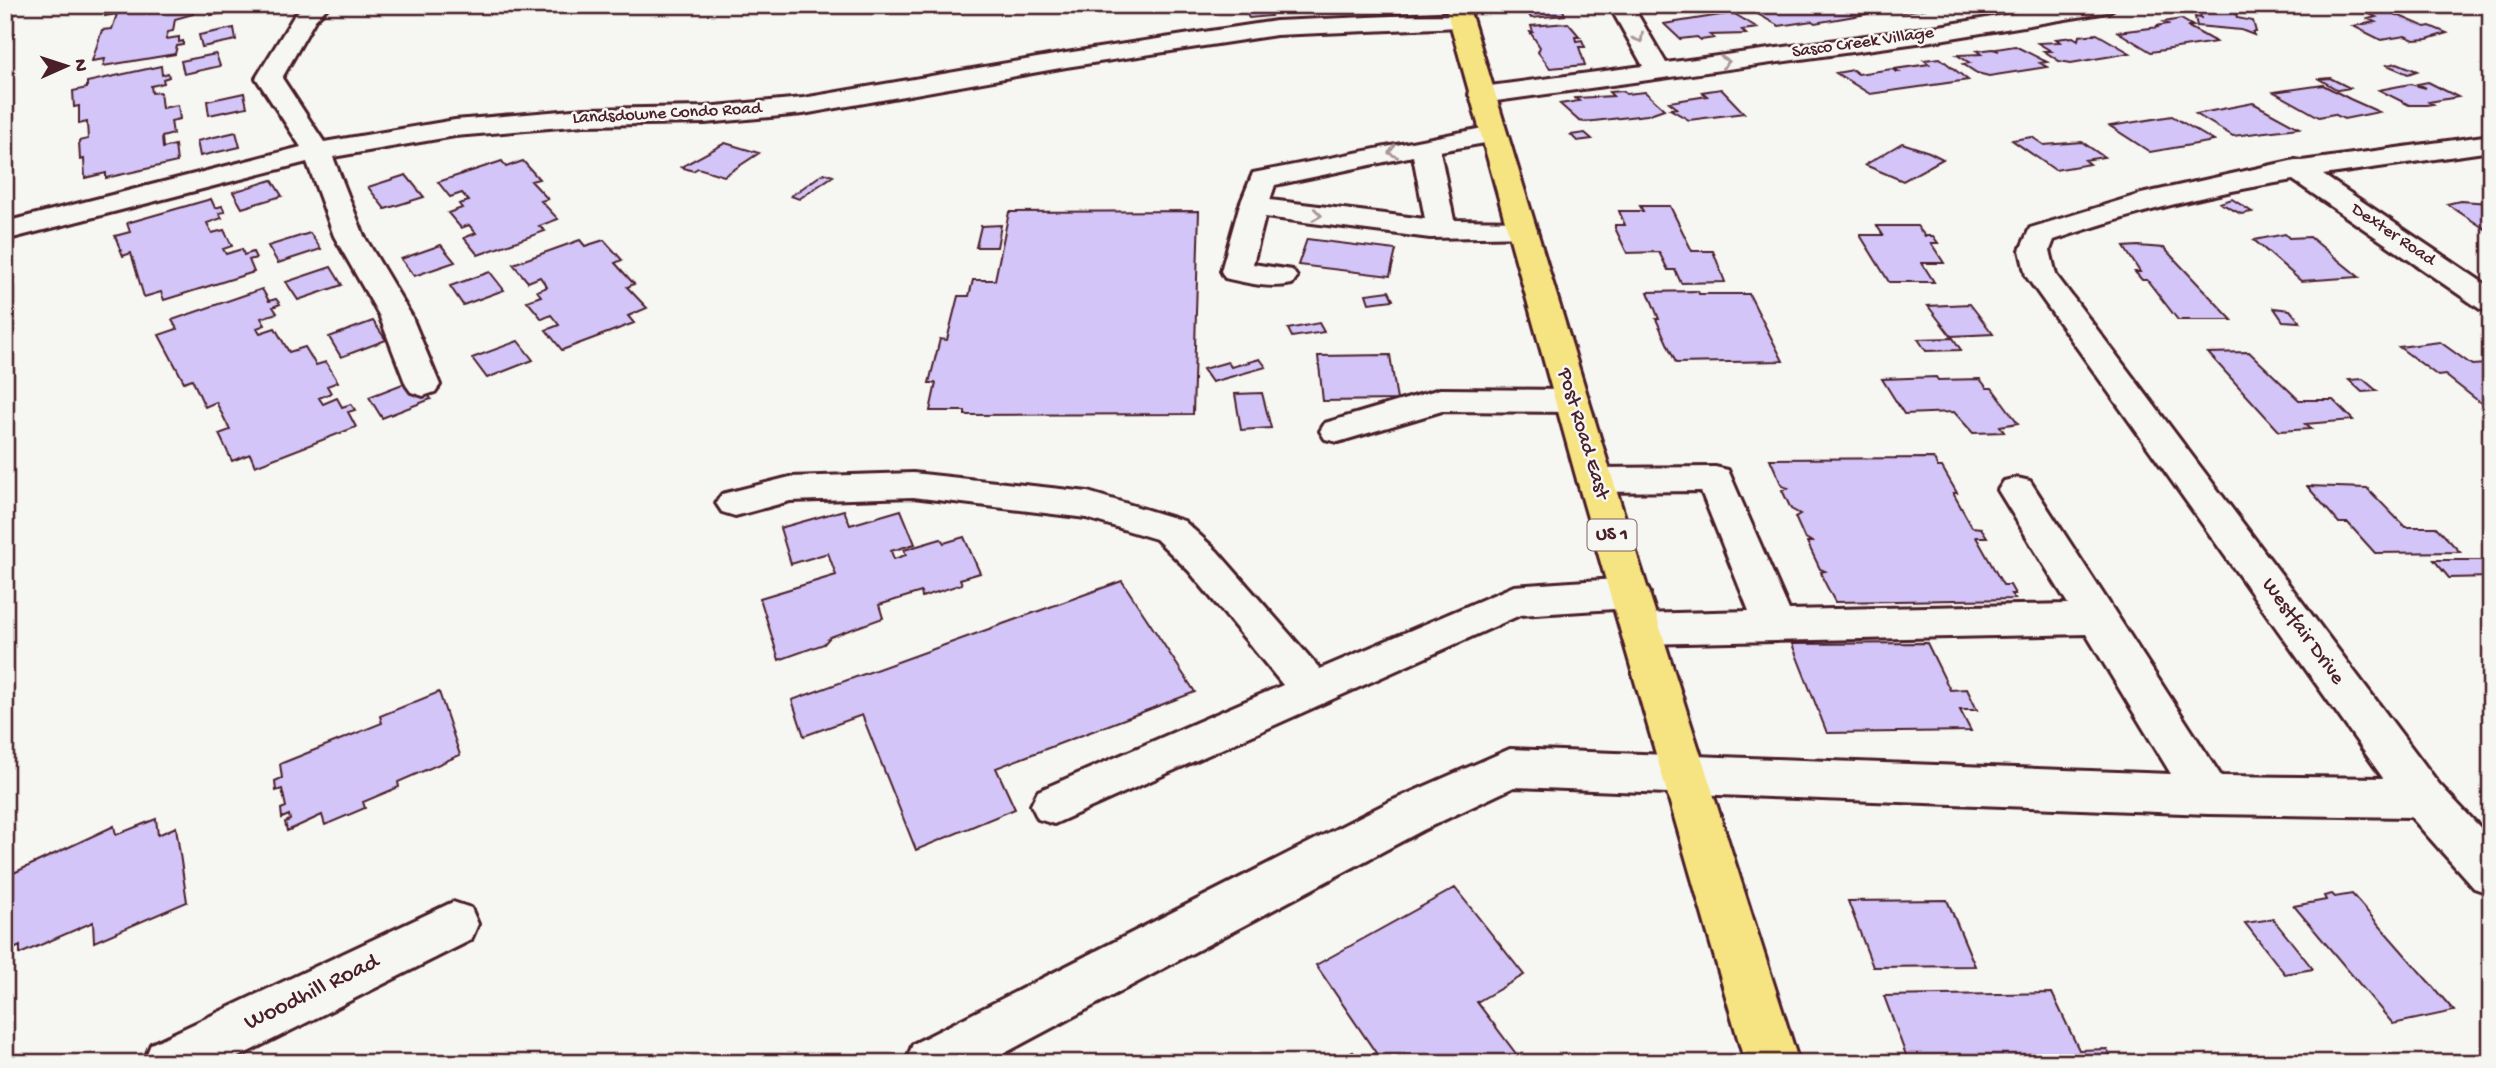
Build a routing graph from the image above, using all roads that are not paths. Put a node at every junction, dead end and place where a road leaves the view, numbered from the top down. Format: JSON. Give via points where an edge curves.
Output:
{"nodes":[{"id":1,"x":1620,"y":5,"type":"edge"},
{"id":2,"x":2108,"y":5,"type":"edge"},
{"id":3,"x":303,"y":10,"type":"edge"},
{"id":4,"x":1458,"y":12,"type":"edge"},
{"id":5,"x":1658,"y":71,"type":"junction"},
{"id":6,"x":1482,"y":95,"type":"junction"},
{"id":7,"x":1493,"y":134,"type":"junction"},
{"id":8,"x":2491,"y":143,"type":"edge"},
{"id":9,"x":1425,"y":145,"type":"junction"},
{"id":10,"x":317,"y":151,"type":"junction"},
{"id":11,"x":2295,"y":168,"type":"junction"},
{"id":12,"x":1253,"y":207,"type":"junction"},
{"id":13,"x":1441,"y":229,"type":"junction"},
{"id":14,"x":5,"y":230,"type":"edge"},
{"id":15,"x":1522,"y":230,"type":"junction"},
{"id":16,"x":1281,"y":277,"type":"dead end"},
{"id":17,"x":2491,"y":302,"type":"edge"},
{"id":18,"x":423,"y":385,"type":"dead end"},
{"id":19,"x":1572,"y":401,"type":"junction"},
{"id":20,"x":1338,"y":431,"type":"dead end"},
{"id":21,"x":1595,"y":480,"type":"junction"},
{"id":22,"x":2017,"y":490,"type":"dead end"},
{"id":23,"x":735,"y":503,"type":"dead end"},
{"id":24,"x":1635,"y":611,"type":"junction"},
{"id":25,"x":2098,"y":619,"type":"junction"},
{"id":26,"x":1775,"y":626,"type":"junction"},
{"id":27,"x":1312,"y":689,"type":"junction"},
{"id":28,"x":1685,"y":773,"type":"junction"},
{"id":29,"x":2208,"y":795,"type":"junction"},
{"id":30,"x":2423,"y":798,"type":"junction"},
{"id":31,"x":1054,"y":805,"type":"dead end"},
{"id":32,"x":2491,"y":873,"type":"edge"},
{"id":33,"x":453,"y":924,"type":"dead end"},
{"id":34,"x":170,"y":1063,"type":"edge"},
{"id":35,"x":932,"y":1063,"type":"edge"},
{"id":36,"x":1772,"y":1063,"type":"edge"}],
"edges":[{"from":1,"to":5,"type":"street","one_way":true},
{"from":5,"to":2,"type":"street","name":"Sasco Creek Village","one_way":true},
{"from":3,"to":10,"type":"street","via":[[269,78]]},
{"from":4,"to":6,"type":"main road","name":"Post Road East","number":"US 1"},
{"from":4,"to":10,"type":"street","name":"Landsdowne Condo Road","via":[[1276,28],[803,106],[455,128]]},
{"from":5,"to":6,"type":"street","name":"Sasco Creek Village"},
{"from":6,"to":7,"type":"main road","name":"Post Road East","number":"US 1"},
{"from":7,"to":9,"type":"street"},
{"from":7,"to":15,"type":"main road","name":"Post Road East","number":"US 1"},
{"from":8,"to":11,"type":"street","name":"Westfair Drive"},
{"from":9,"to":12,"type":"street","one_way":true,"via":[[1263,179]]},
{"from":9,"to":13,"type":"street"},
{"from":10,"to":14,"type":"street","name":"Landsdowne Condo Road"},
{"from":10,"to":18,"type":"street","via":[[349,236],[395,315]]},
{"from":11,"to":17,"type":"street","name":"Dexter Road"},
{"from":11,"to":30,"type":"street","name":"Westfair Drive","via":[[2074,221],[2041,233],[2035,250],[2042,276]]},
{"from":12,"to":13,"type":"street","one_way":true},
{"from":12,"to":16,"type":"street","via":[[1236,271]]},
{"from":13,"to":15,"type":"street"},
{"from":15,"to":19,"type":"main road","name":"Post Road East","number":"US 1"},
{"from":19,"to":20,"type":"street","via":[[1440,400]]},
{"from":19,"to":21,"type":"main road","name":"Post Road East","number":"US 1"},
{"from":21,"to":24,"type":"main road","name":"Post Road East","number":"US 1"},
{"from":21,"to":26,"type":"street","via":[[1715,480]]},
{"from":22,"to":25,"type":"street"},
{"from":23,"to":27,"type":"street","via":[[790,489],[913,485],[1088,505],[1170,530],[1203,561]]},
{"from":24,"to":26,"type":"street"},
{"from":24,"to":27,"type":"street","via":[[1514,601]]},
{"from":24,"to":28,"type":"main road","name":"Post Road East","number":"US 1"},
{"from":25,"to":26,"type":"street"},
{"from":25,"to":29,"type":"street"},
{"from":27,"to":31,"type":"street"},
{"from":28,"to":29,"type":"street"},
{"from":28,"to":35,"type":"street","via":[[1510,768],[1406,816]]},
{"from":28,"to":36,"type":"main road","name":"Post Road East","number":"US 1"},
{"from":29,"to":30,"type":"street"},
{"from":30,"to":32,"type":"street"},
{"from":33,"to":34,"type":"street","name":"Woodhill Road"}]}
